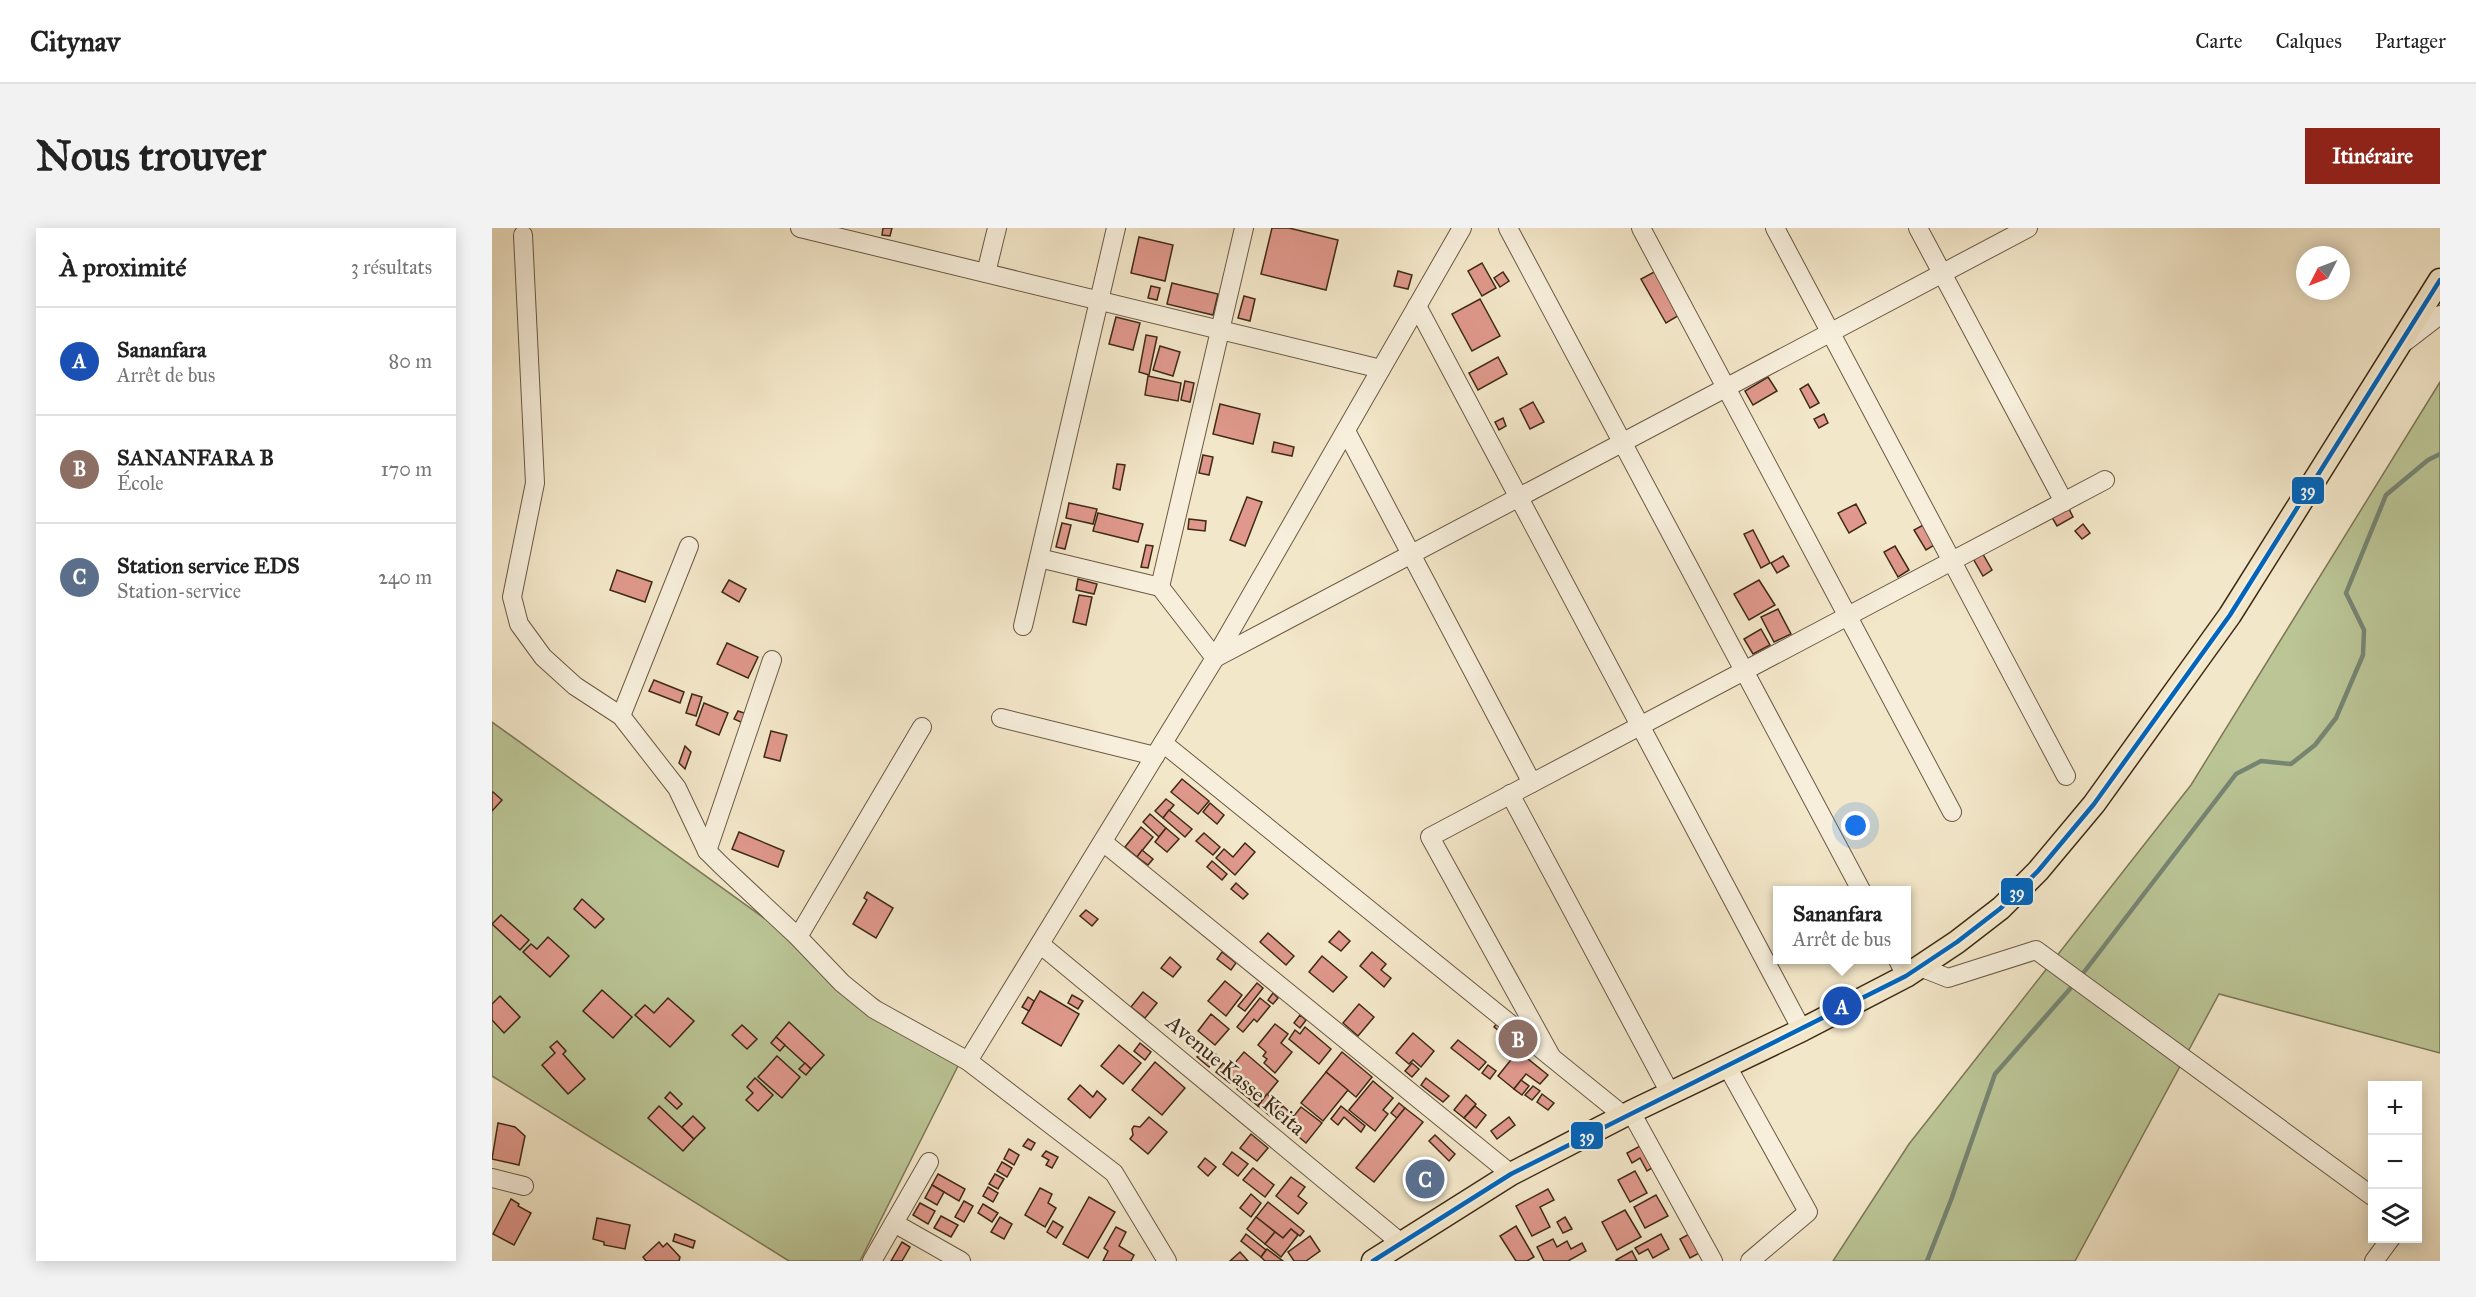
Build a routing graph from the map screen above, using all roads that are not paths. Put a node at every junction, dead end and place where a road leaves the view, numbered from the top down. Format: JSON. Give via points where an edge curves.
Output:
{"nodes":[{"id":1,"x":800,"y":228,"type":"edge"},
{"id":2,"x":996,"y":228,"type":"edge"},
{"id":3,"x":1116,"y":228,"type":"edge"},
{"id":4,"x":1244,"y":228,"type":"edge"},
{"id":5,"x":1462,"y":228,"type":"edge"},
{"id":6,"x":1508,"y":228,"type":"edge"},
{"id":7,"x":1641,"y":228,"type":"edge"},
{"id":8,"x":1775,"y":228,"type":"edge"},
{"id":9,"x":1918,"y":228,"type":"edge"},
{"id":10,"x":2027,"y":228,"type":"edge"},
{"id":11,"x":523,"y":235,"type":"dead end"},
{"id":12,"x":867,"y":236,"type":"edge"},
{"id":13,"x":986,"y":273,"type":"junction"},
{"id":14,"x":1942,"y":274,"type":"junction"},
{"id":15,"x":2440,"y":280,"type":"edge"},
{"id":16,"x":1099,"y":300,"type":"junction"},
{"id":17,"x":1417,"y":306,"type":"junction"},
{"id":18,"x":2440,"y":315,"type":"edge"},
{"id":19,"x":1221,"y":329,"type":"junction"},
{"id":20,"x":1830,"y":333,"type":"junction"},
{"id":21,"x":2401,"y":345,"type":"junction"},
{"id":22,"x":1382,"y":369,"type":"junction"},
{"id":23,"x":1726,"y":388,"type":"junction"},
{"id":24,"x":1346,"y":431,"type":"junction"},
{"id":25,"x":1622,"y":443,"type":"junction"},
{"id":26,"x":2105,"y":480,"type":"dead end"},
{"id":27,"x":1519,"y":498,"type":"junction"},
{"id":28,"x":2064,"y":502,"type":"junction"},
{"id":29,"x":689,"y":546,"type":"dead end"},
{"id":30,"x":1410,"y":555,"type":"junction"},
{"id":31,"x":1039,"y":558,"type":"junction"},
{"id":32,"x":1952,"y":561,"type":"junction"},
{"id":33,"x":1161,"y":587,"type":"junction"},
{"id":34,"x":1847,"y":616,"type":"junction"},
{"id":35,"x":1023,"y":626,"type":"dead end"},
{"id":36,"x":1215,"y":658,"type":"junction"},
{"id":37,"x":772,"y":660,"type":"dead end"},
{"id":38,"x":1744,"y":671,"type":"junction"},
{"id":39,"x":621,"y":716,"type":"junction"},
{"id":40,"x":1001,"y":718,"type":"dead end"},
{"id":41,"x":1640,"y":726,"type":"junction"},
{"id":42,"x":922,"y":727,"type":"dead end"},
{"id":43,"x":1159,"y":750,"type":"junction"},
{"id":44,"x":2066,"y":776,"type":"dead end"},
{"id":45,"x":1532,"y":783,"type":"junction"},
{"id":46,"x":1510,"y":794,"type":"junction"},
{"id":47,"x":1952,"y":812,"type":"dead end"},
{"id":48,"x":1103,"y":842,"type":"junction"},
{"id":49,"x":707,"y":851,"type":"junction"},
{"id":50,"x":1858,"y":886,"type":"edge"},
{"id":51,"x":798,"y":937,"type":"junction"},
{"id":52,"x":1040,"y":944,"type":"junction"},
{"id":53,"x":1908,"y":968,"type":"edge"},
{"id":54,"x":1802,"y":1030,"type":"junction"},
{"id":55,"x":1551,"y":1056,"type":"junction"},
{"id":56,"x":968,"y":1061,"type":"junction"},
{"id":57,"x":1727,"y":1066,"type":"junction"},
{"id":58,"x":1670,"y":1093,"type":"junction"},
{"id":59,"x":1627,"y":1114,"type":"junction"},
{"id":60,"x":929,"y":1162,"type":"dead end"},
{"id":61,"x":1511,"y":1174,"type":"junction"},
{"id":62,"x":492,"y":1178,"type":"edge"},
{"id":63,"x":524,"y":1186,"type":"dead end"},
{"id":64,"x":2368,"y":1192,"type":"edge"},
{"id":65,"x":894,"y":1223,"type":"junction"},
{"id":66,"x":1401,"y":1243,"type":"junction"},
{"id":67,"x":2388,"y":1243,"type":"edge"},
{"id":68,"x":872,"y":1261,"type":"edge"},
{"id":69,"x":961,"y":1261,"type":"edge"},
{"id":70,"x":1167,"y":1261,"type":"edge"},
{"id":71,"x":1373,"y":1261,"type":"edge"},
{"id":72,"x":1713,"y":1261,"type":"edge"},
{"id":73,"x":1750,"y":1261,"type":"edge"},
{"id":74,"x":2374,"y":1261,"type":"edge"}],
"edges":[{"from":1,"to":12,"type":"street"},
{"from":2,"to":13,"type":"street"},
{"from":3,"to":16,"type":"street"},
{"from":4,"to":19,"type":"street"},
{"from":5,"to":17,"type":"street"},
{"from":6,"to":25,"type":"street"},
{"from":7,"to":23,"type":"street"},
{"from":8,"to":20,"type":"street"},
{"from":9,"to":14,"type":"street"},
{"from":10,"to":14,"type":"street"},
{"from":11,"to":39,"type":"street","via":[[535,483],[512,597],[519,624],[543,657],[575,686]]},
{"from":12,"to":13,"type":"street"},
{"from":13,"to":16,"type":"street"},
{"from":14,"to":20,"type":"street"},
{"from":14,"to":28,"type":"street"},
{"from":15,"to":21,"type":"main road"},
{"from":16,"to":19,"type":"street"},
{"from":16,"to":31,"type":"street"},
{"from":17,"to":22,"type":"street"},
{"from":17,"to":27,"type":"street"},
{"from":18,"to":21,"type":"street"},
{"from":19,"to":22,"type":"street"},
{"from":19,"to":33,"type":"street"},
{"from":20,"to":23,"type":"street"},
{"from":20,"to":32,"type":"street"},
{"from":21,"to":53,"type":"main road","via":[[2230,615],[2094,804],[2001,908],[1957,942]]},
{"from":22,"to":24,"type":"street"},
{"from":23,"to":25,"type":"street"},
{"from":23,"to":34,"type":"street"},
{"from":24,"to":30,"type":"street"},
{"from":24,"to":36,"type":"street"},
{"from":25,"to":27,"type":"street"},
{"from":25,"to":38,"type":"street"},
{"from":26,"to":28,"type":"street"},
{"from":27,"to":30,"type":"street"},
{"from":27,"to":41,"type":"street"},
{"from":28,"to":32,"type":"street"},
{"from":29,"to":39,"type":"street"},
{"from":30,"to":36,"type":"street"},
{"from":30,"to":45,"type":"street"},
{"from":31,"to":33,"type":"street"},
{"from":31,"to":35,"type":"street"},
{"from":32,"to":34,"type":"street"},
{"from":32,"to":44,"type":"street"},
{"from":33,"to":36,"type":"street"},
{"from":34,"to":38,"type":"street"},
{"from":34,"to":47,"type":"street"},
{"from":36,"to":43,"type":"street"},
{"from":37,"to":49,"type":"street"},
{"from":38,"to":41,"type":"street"},
{"from":38,"to":50,"type":"street"},
{"from":39,"to":49,"type":"street","via":[[677,788]]},
{"from":40,"to":43,"type":"street"},
{"from":41,"to":45,"type":"street"},
{"from":41,"to":54,"type":"street"},
{"from":42,"to":51,"type":"street"},
{"from":43,"to":48,"type":"street"},
{"from":43,"to":55,"type":"street"},
{"from":45,"to":46,"type":"street"},
{"from":46,"to":55,"type":"street","via":[[1430,837]]},
{"from":46,"to":58,"type":"street"},
{"from":48,"to":52,"type":"street"},
{"from":48,"to":61,"type":"street"},
{"from":49,"to":51,"type":"street"},
{"from":51,"to":56,"type":"street","via":[[842,983],[874,1009]]},
{"from":52,"to":56,"type":"street"},
{"from":52,"to":66,"type":"street","name":"Avenue Kasse Keita"},
{"from":53,"to":54,"type":"main road"},
{"from":53,"to":64,"type":"street","via":[[1948,978],[2036,950]]},
{"from":54,"to":57,"type":"main road"},
{"from":55,"to":59,"type":"street"},
{"from":56,"to":70,"type":"street","via":[[1114,1173]]},
{"from":57,"to":58,"type":"main road"},
{"from":57,"to":73,"type":"street","via":[[1808,1212]]},
{"from":58,"to":59,"type":"main road"},
{"from":59,"to":61,"type":"main road"},
{"from":59,"to":72,"type":"street"},
{"from":60,"to":65,"type":"street"},
{"from":61,"to":66,"type":"main road"},
{"from":62,"to":63,"type":"street"},
{"from":65,"to":68,"type":"street"},
{"from":65,"to":69,"type":"street"},
{"from":66,"to":71,"type":"main road"},
{"from":67,"to":74,"type":"street"}]}
